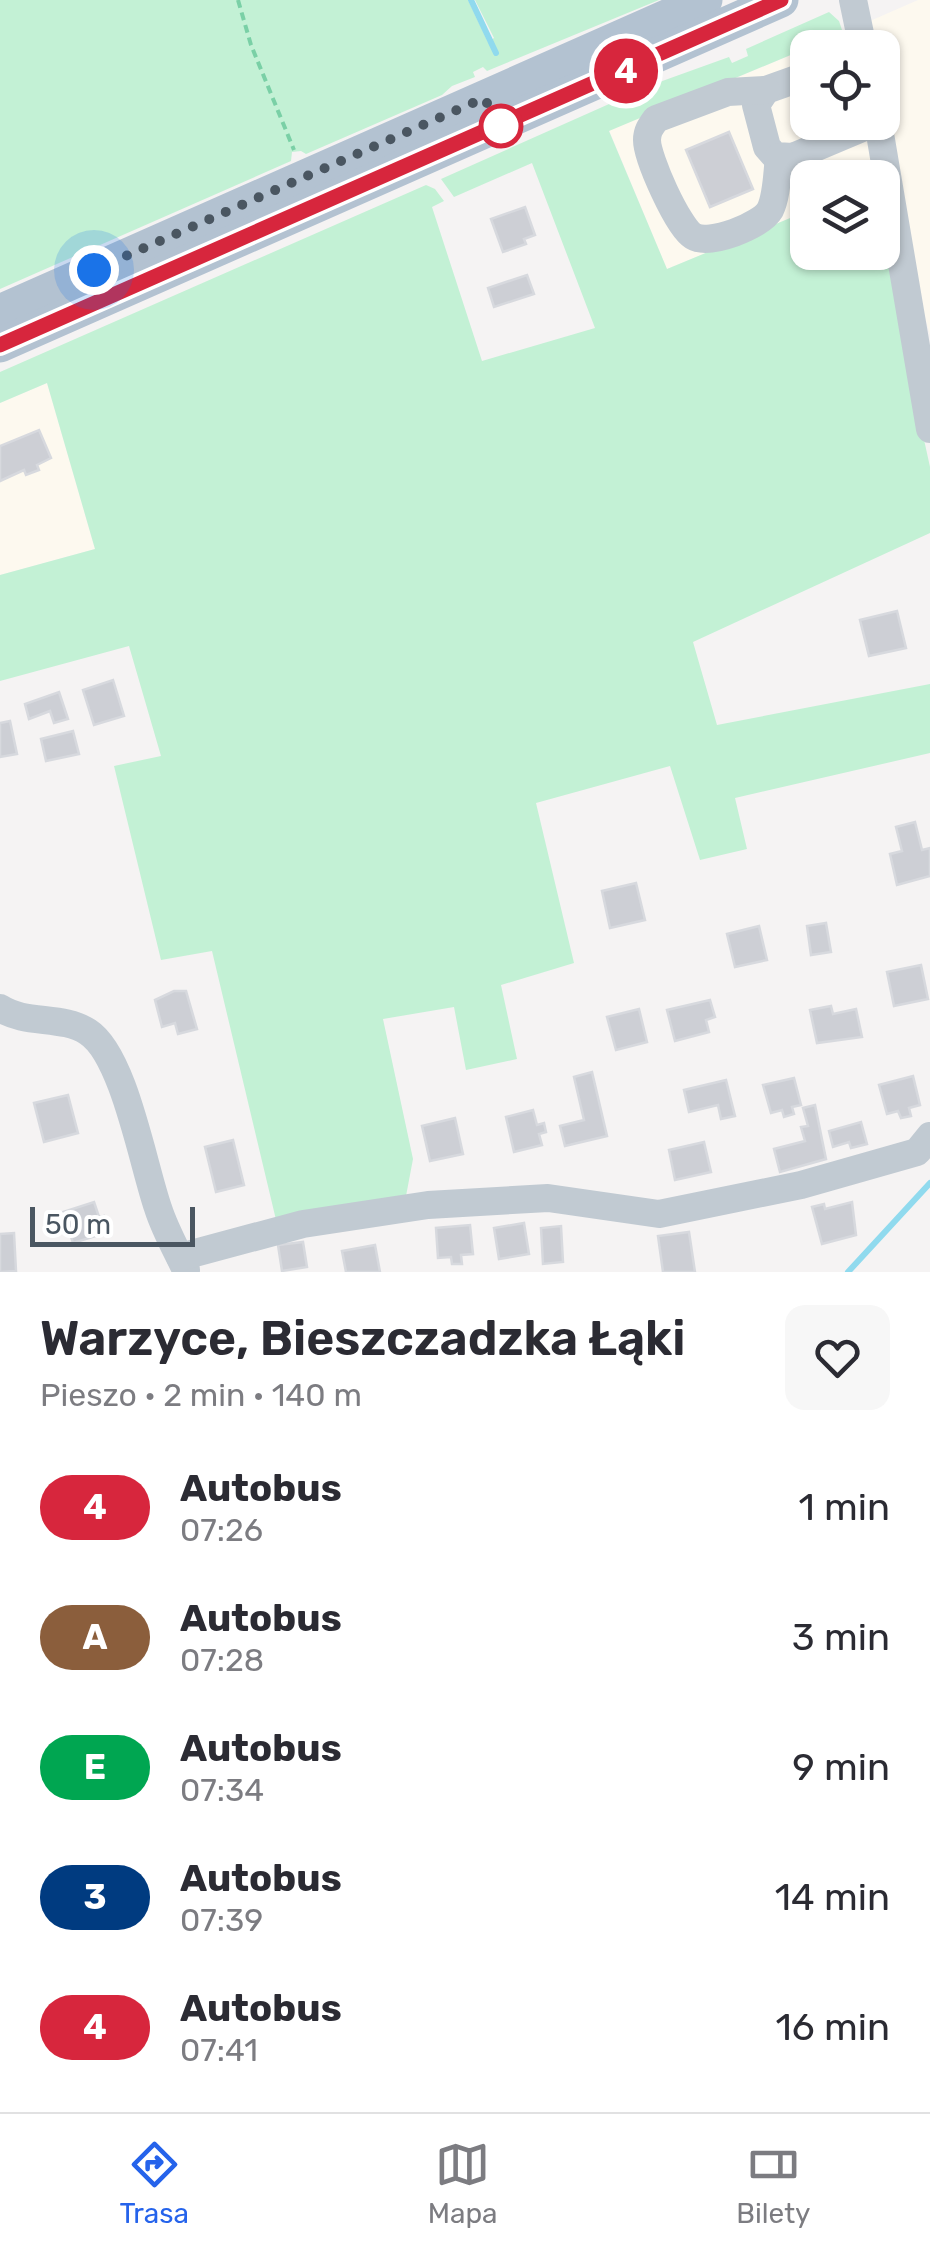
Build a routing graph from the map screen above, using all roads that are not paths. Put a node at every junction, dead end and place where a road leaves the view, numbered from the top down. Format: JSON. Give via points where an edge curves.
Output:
{"nodes":[{"id":1,"x":705,"y":0,"type":"edge"},
{"id":2,"x":781,"y":0,"type":"edge"},
{"id":3,"x":853,"y":0,"type":"edge"},
{"id":4,"x":859,"y":30,"type":"edge"},
{"id":5,"x":790,"y":81,"type":"edge"},
{"id":6,"x":766,"y":90,"type":"junction"},
{"id":7,"x":834,"y":140,"type":"edge"},
{"id":8,"x":880,"y":140,"type":"edge"},
{"id":9,"x":779,"y":157,"type":"junction"},
{"id":10,"x":0,"y":312,"type":"edge"},
{"id":11,"x":0,"y":345,"type":"edge"},
{"id":12,"x":930,"y":429,"type":"edge"},
{"id":13,"x":0,"y":1008,"type":"edge"},
{"id":14,"x":930,"y":1136,"type":"edge"},
{"id":15,"x":183,"y":1264,"type":"edge"}],
"edges":[{"from":1,"to":10,"type":"main road"},
{"from":2,"to":11,"type":"main road"},
{"from":3,"to":4,"type":"street"},
{"from":5,"to":6,"type":"street"},
{"from":6,"to":9,"type":"street","via":[[756,115],[768,148]]},
{"from":6,"to":9,"type":"street","via":[[728,92],[656,119],[648,146],[684,229],[700,240],[764,218]]},
{"from":7,"to":9,"type":"street"},
{"from":8,"to":12,"type":"street"},
{"from":13,"to":15,"type":"street","via":[[77,1026],[105,1048],[157,1207]]},
{"from":14,"to":15,"type":"street","via":[[917,1152],[900,1157],[659,1214],[548,1198],[428,1205],[303,1224]]}]}
